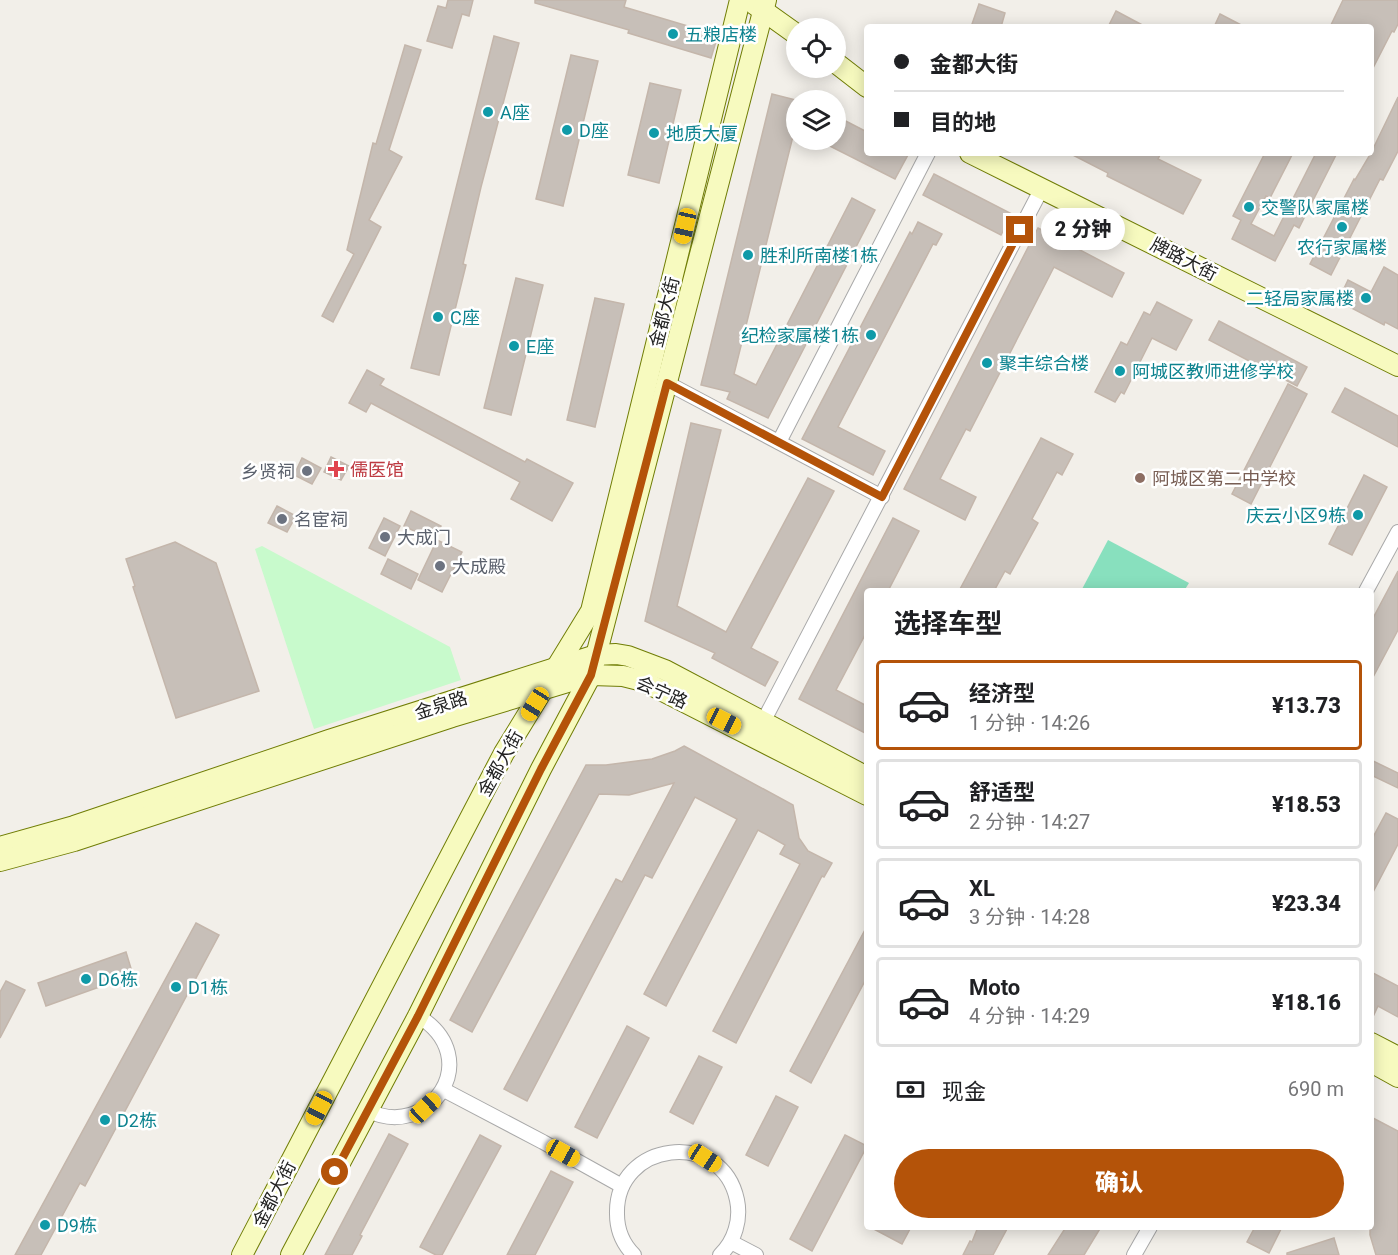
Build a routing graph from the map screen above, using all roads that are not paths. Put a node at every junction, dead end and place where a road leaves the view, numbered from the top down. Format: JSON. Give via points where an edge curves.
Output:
{"nodes":[{"id":1,"x":740,"y":0,"type":"edge"},
{"id":2,"x":758,"y":3,"type":"edge"},
{"id":3,"x":786,"y":26,"type":"edge"},
{"id":4,"x":846,"y":71,"type":"edge"},
{"id":5,"x":864,"y":85,"type":"edge"},
{"id":6,"x":926,"y":156,"type":"edge"},
{"id":7,"x":976,"y":156,"type":"edge"},
{"id":8,"x":1042,"y":188,"type":"junction"},
{"id":9,"x":1398,"y":366,"type":"edge"},
{"id":10,"x":667,"y":383,"type":"junction"},
{"id":11,"x":779,"y":442,"type":"junction"},
{"id":12,"x":882,"y":497,"type":"junction"},
{"id":13,"x":1398,"y":532,"type":"edge"},
{"id":14,"x":1368,"y":588,"type":"edge"},
{"id":15,"x":596,"y":655,"type":"junction"},
{"id":16,"x":557,"y":667,"type":"junction"},
{"id":17,"x":591,"y":675,"type":"junction"},
{"id":18,"x":545,"y":688,"type":"junction"},
{"id":19,"x":763,"y":722,"type":"junction"},
{"id":20,"x":864,"y":775,"type":"edge"},
{"id":21,"x":864,"y":793,"type":"edge"},
{"id":22,"x":0,"y":847,"type":"edge"},
{"id":23,"x":0,"y":861,"type":"edge"},
{"id":24,"x":418,"y":1016,"type":"junction"},
{"id":25,"x":1374,"y":1045,"type":"edge"},
{"id":26,"x":1398,"y":1057,"type":"edge"},
{"id":27,"x":1374,"y":1064,"type":"edge"},
{"id":28,"x":1398,"y":1077,"type":"edge"},
{"id":29,"x":444,"y":1090,"type":"junction"},
{"id":30,"x":368,"y":1110,"type":"junction"},
{"id":31,"x":622,"y":1186,"type":"junction"},
{"id":32,"x":1148,"y":1230,"type":"edge"},
{"id":33,"x":731,"y":1242,"type":"junction"},
{"id":34,"x":243,"y":1255,"type":"edge"},
{"id":35,"x":291,"y":1255,"type":"edge"},
{"id":36,"x":634,"y":1255,"type":"edge"},
{"id":37,"x":720,"y":1255,"type":"edge"},
{"id":38,"x":756,"y":1255,"type":"edge"},
{"id":39,"x":1134,"y":1255,"type":"edge"}],
"edges":[{"from":1,"to":16,"type":"main road","name":"金都大街","via":[[591,611]]},
{"from":2,"to":3,"type":"main road"},
{"from":2,"to":10,"type":"main road","name":"金都大街"},
{"from":4,"to":5,"type":"main road"},
{"from":6,"to":11,"type":"street"},
{"from":7,"to":8,"type":"main road","name":"牌路大街"},
{"from":8,"to":9,"type":"main road","name":"牌路大街"},
{"from":8,"to":12,"type":"street"},
{"from":10,"to":11,"type":"street"},
{"from":10,"to":15,"type":"main road","name":"金都大街"},
{"from":11,"to":12,"type":"street"},
{"from":12,"to":19,"type":"street"},
{"from":13,"to":14,"type":"street"},
{"from":15,"to":16,"type":"main road","name":"金泉路"},
{"from":15,"to":17,"type":"main road","name":"金都大街"},
{"from":15,"to":19,"type":"main road","name":"金泉路","via":[[616,654],[665,670]]},
{"from":16,"to":18,"type":"main road","name":"金都大街"},
{"from":16,"to":22,"type":"main road","name":"金泉路"},
{"from":17,"to":18,"type":"main road","name":"会宁路"},
{"from":17,"to":21,"type":"main road","name":"会宁路","via":[[623,675],[643,681]]},
{"from":17,"to":24,"type":"main road","name":"金都大街"},
{"from":18,"to":23,"type":"main road","name":"金泉路","via":[[74,841]]},
{"from":18,"to":34,"type":"main road","name":"金都大街","via":[[504,753]]},
{"from":19,"to":20,"type":"main road","name":"金泉路"},
{"from":24,"to":29,"type":"street","via":[[437,1030],[447,1051],[449,1065]]},
{"from":24,"to":30,"type":"main road","name":"金都大街"},
{"from":25,"to":26,"type":"main road"},
{"from":27,"to":28,"type":"main road"},
{"from":29,"to":30,"type":"street","via":[[425,1108],[410,1115],[386,1118]]},
{"from":29,"to":31,"type":"street"},
{"from":30,"to":35,"type":"main road","name":"金都大街"},
{"from":31,"to":33,"type":"street","via":[[637,1167],[658,1154],[682,1151],[705,1158],[724,1173],[736,1194],[738,1219]]},
{"from":31,"to":36,"type":"street","via":[[617,1220],[624,1243]]},
{"from":32,"to":39,"type":"street"},
{"from":33,"to":37,"type":"street"},
{"from":33,"to":38,"type":"street"}]}
